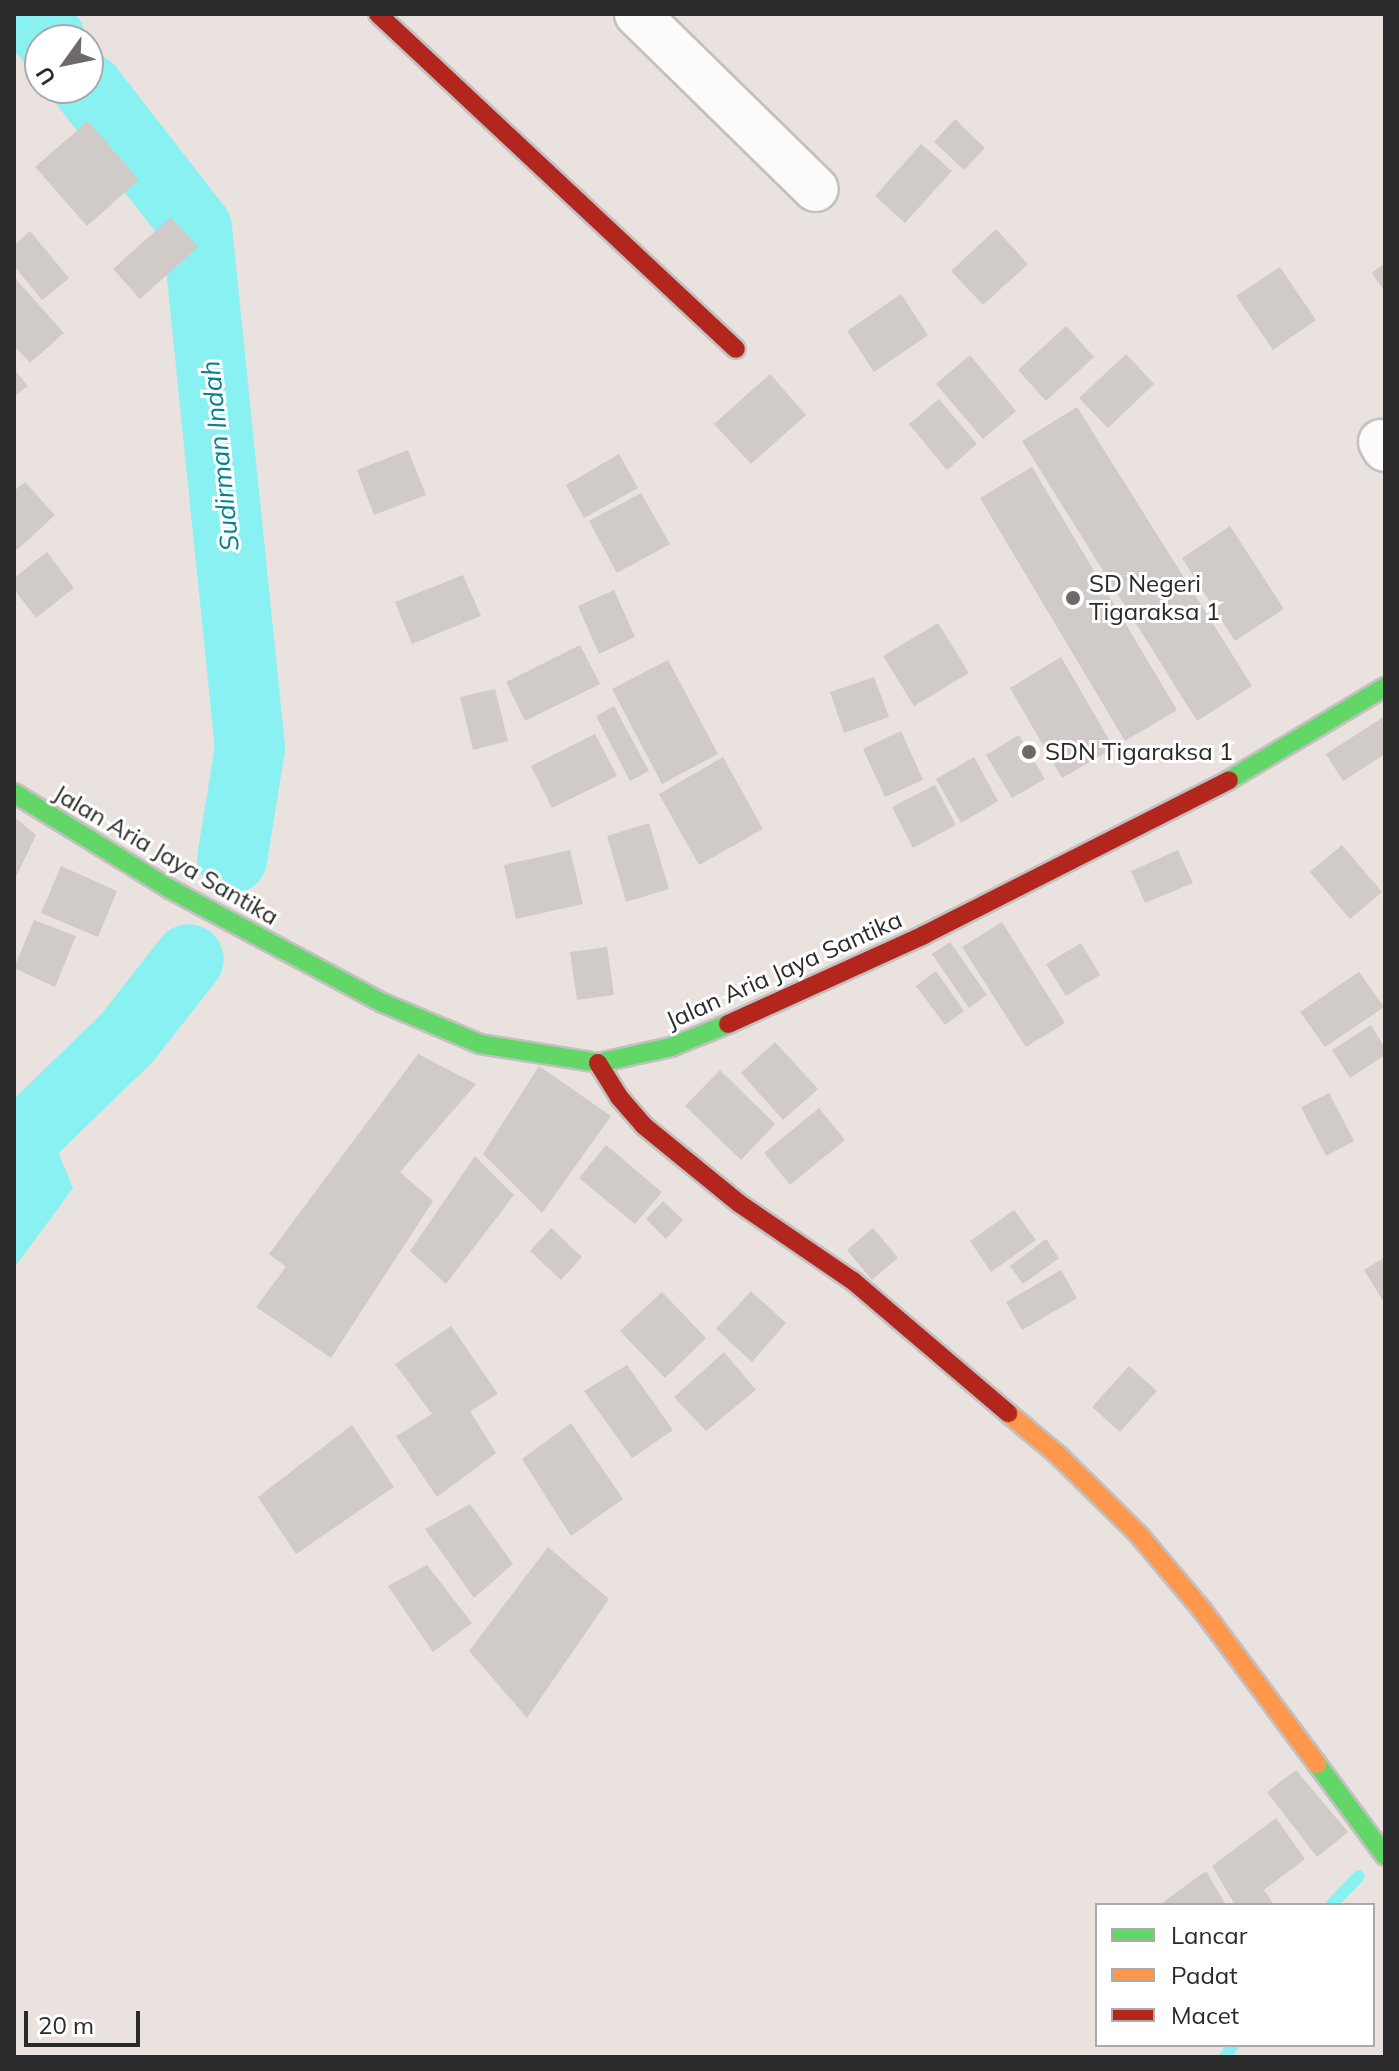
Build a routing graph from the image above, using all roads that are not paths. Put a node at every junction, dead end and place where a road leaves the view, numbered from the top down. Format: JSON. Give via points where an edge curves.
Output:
{"nodes":[{"id":1,"x":378,"y":14,"type":"edge"},
{"id":2,"x":637,"y":14,"type":"edge"},
{"id":3,"x":816,"y":189,"type":"dead end"},
{"id":4,"x":736,"y":349,"type":"dead end"},
{"id":5,"x":1385,"y":687,"type":"edge"},
{"id":6,"x":14,"y":793,"type":"edge"},
{"id":7,"x":598,"y":1063,"type":"junction"},
{"id":8,"x":1385,"y":1856,"type":"edge"}],
"edges":[{"from":1,"to":4,"type":"street"},
{"from":2,"to":3,"type":"street"},
{"from":5,"to":7,"type":"street","name":"Jalan Aria Jaya Santika","via":[[1201,796],[924,935],[781,1003],[671,1047]]},
{"from":6,"to":7,"type":"street","name":"Jalan Aria Jaya Santika","via":[[170,889],[383,1003],[480,1044]]},
{"from":7,"to":8,"type":"street","via":[[643,1125],[740,1204],[853,1281],[1059,1456],[1139,1535],[1203,1611]]}]}
